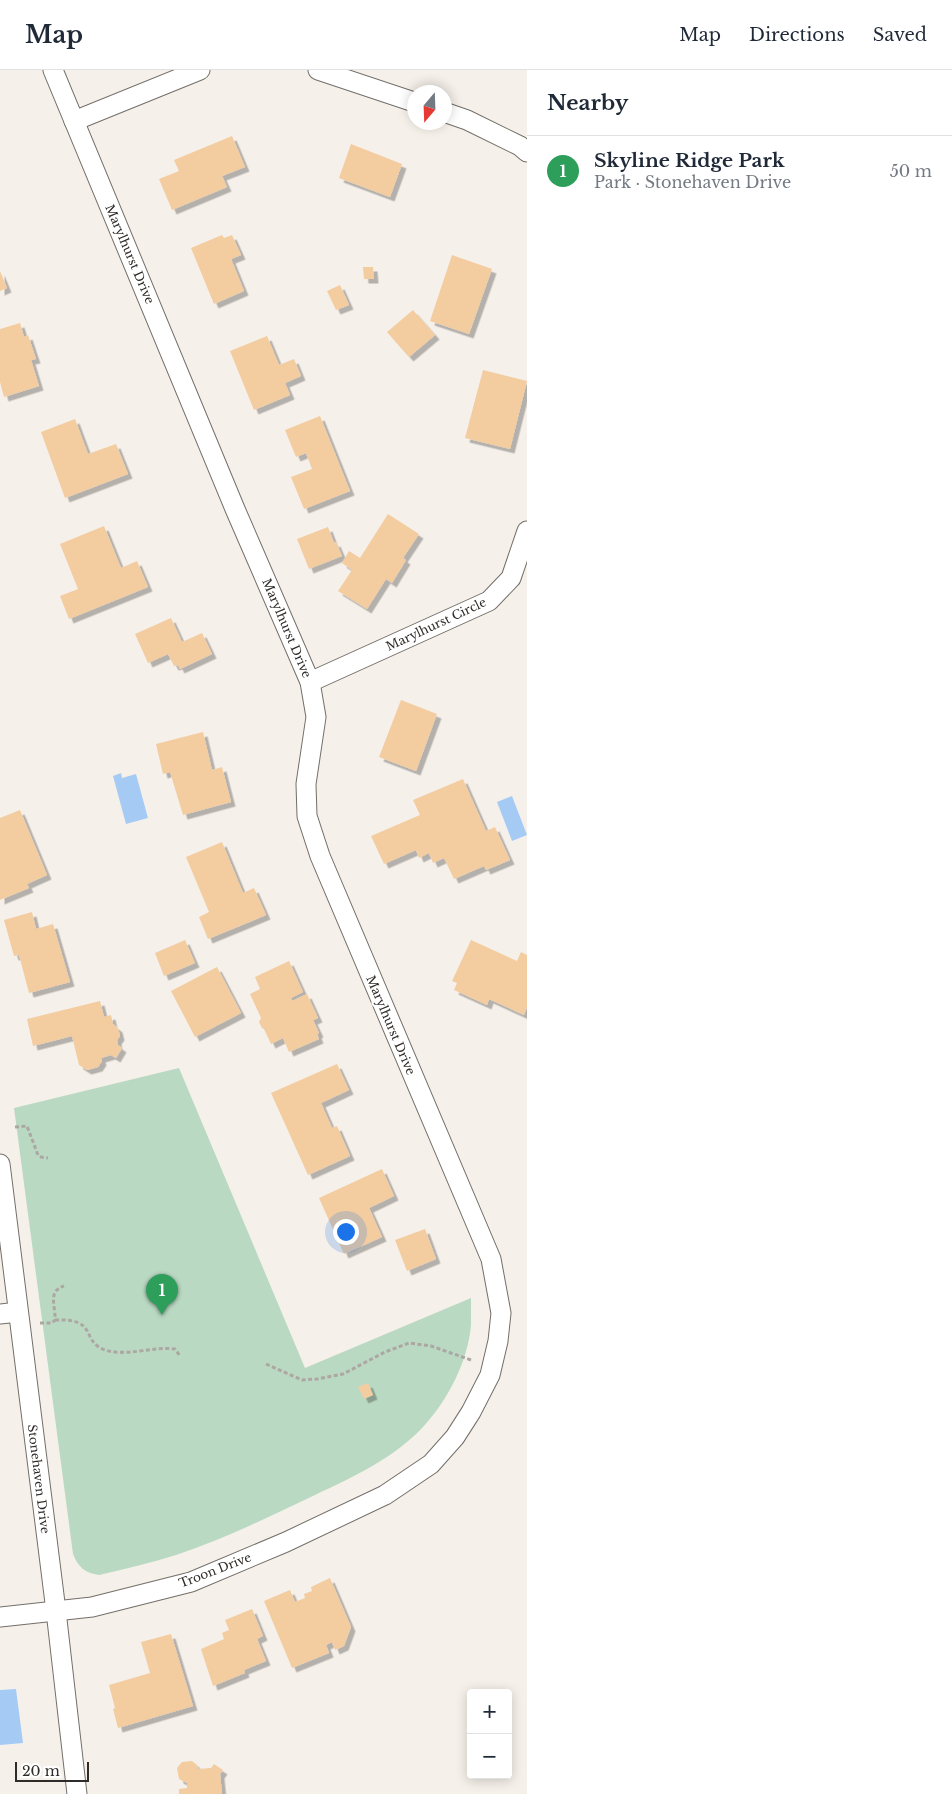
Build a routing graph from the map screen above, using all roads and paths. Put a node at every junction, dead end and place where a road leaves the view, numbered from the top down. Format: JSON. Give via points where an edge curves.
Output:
{"nodes":[{"id":1,"x":53,"y":70,"type":"edge"},
{"id":2,"x":200,"y":70,"type":"edge"},
{"id":3,"x":318,"y":70,"type":"edge"},
{"id":4,"x":407,"y":100,"type":"edge"},
{"id":5,"x":452,"y":115,"type":"edge"},
{"id":6,"x":74,"y":121,"type":"junction"},
{"id":7,"x":527,"y":152,"type":"edge"},
{"id":8,"x":527,"y":531,"type":"edge"},
{"id":9,"x":310,"y":682,"type":"junction"},
{"id":10,"x":14,"y":1126,"type":"dead end"},
{"id":11,"x":48,"y":1158,"type":"dead end"},
{"id":12,"x":0,"y":1164,"type":"edge"},
{"id":13,"x":64,"y":1286,"type":"dead end"},
{"id":14,"x":9,"y":1313,"type":"edge"},
{"id":15,"x":55,"y":1320,"type":"junction"},
{"id":16,"x":37,"y":1324,"type":"dead end"},
{"id":17,"x":180,"y":1356,"type":"dead end"},
{"id":18,"x":473,"y":1361,"type":"dead end"},
{"id":19,"x":266,"y":1364,"type":"dead end"},
{"id":20,"x":363,"y":1506,"type":"joint"},
{"id":21,"x":56,"y":1611,"type":"junction"},
{"id":22,"x":0,"y":1617,"type":"edge"},
{"id":23,"x":77,"y":1794,"type":"edge"}],
"edges":[{"from":1,"to":6,"type":"street","name":"Marylhurst Drive"},
{"from":2,"to":6,"type":"street"},
{"from":3,"to":4,"type":"street"},
{"from":5,"to":7,"type":"street"},
{"from":6,"to":9,"type":"street","name":"Marylhurst Drive"},
{"from":8,"to":9,"type":"street","name":"Marylhurst Circle","via":[[511,578],[489,601]]},
{"from":9,"to":20,"type":"street","name":"Marylhurst Drive","via":[[316,717],[306,784],[307,816],[320,856],[491,1259],[500,1313],[490,1375],[455,1437],[431,1464],[396,1489]]},
{"from":10,"to":11,"type":"path","via":[[26,1126],[38,1155]]},
{"from":12,"to":14,"type":"street","name":"Stonehaven Drive"},
{"from":13,"to":15,"type":"path","via":[[53,1295]]},
{"from":14,"to":21,"type":"street","name":"Stonehaven Drive"},
{"from":15,"to":16,"type":"path"},
{"from":15,"to":17,"type":"path","via":[[79,1322],[102,1349],[118,1353],[166,1348],[175,1349]]},
{"from":18,"to":19,"type":"path","via":[[431,1346],[408,1343],[342,1374],[317,1378],[302,1380]]},
{"from":20,"to":21,"type":"street","name":"Troon Drive","via":[[191,1582],[92,1607]]},
{"from":21,"to":22,"type":"street","name":"Troon Drive"},
{"from":21,"to":23,"type":"street","name":"Stonehaven Drive"}]}
